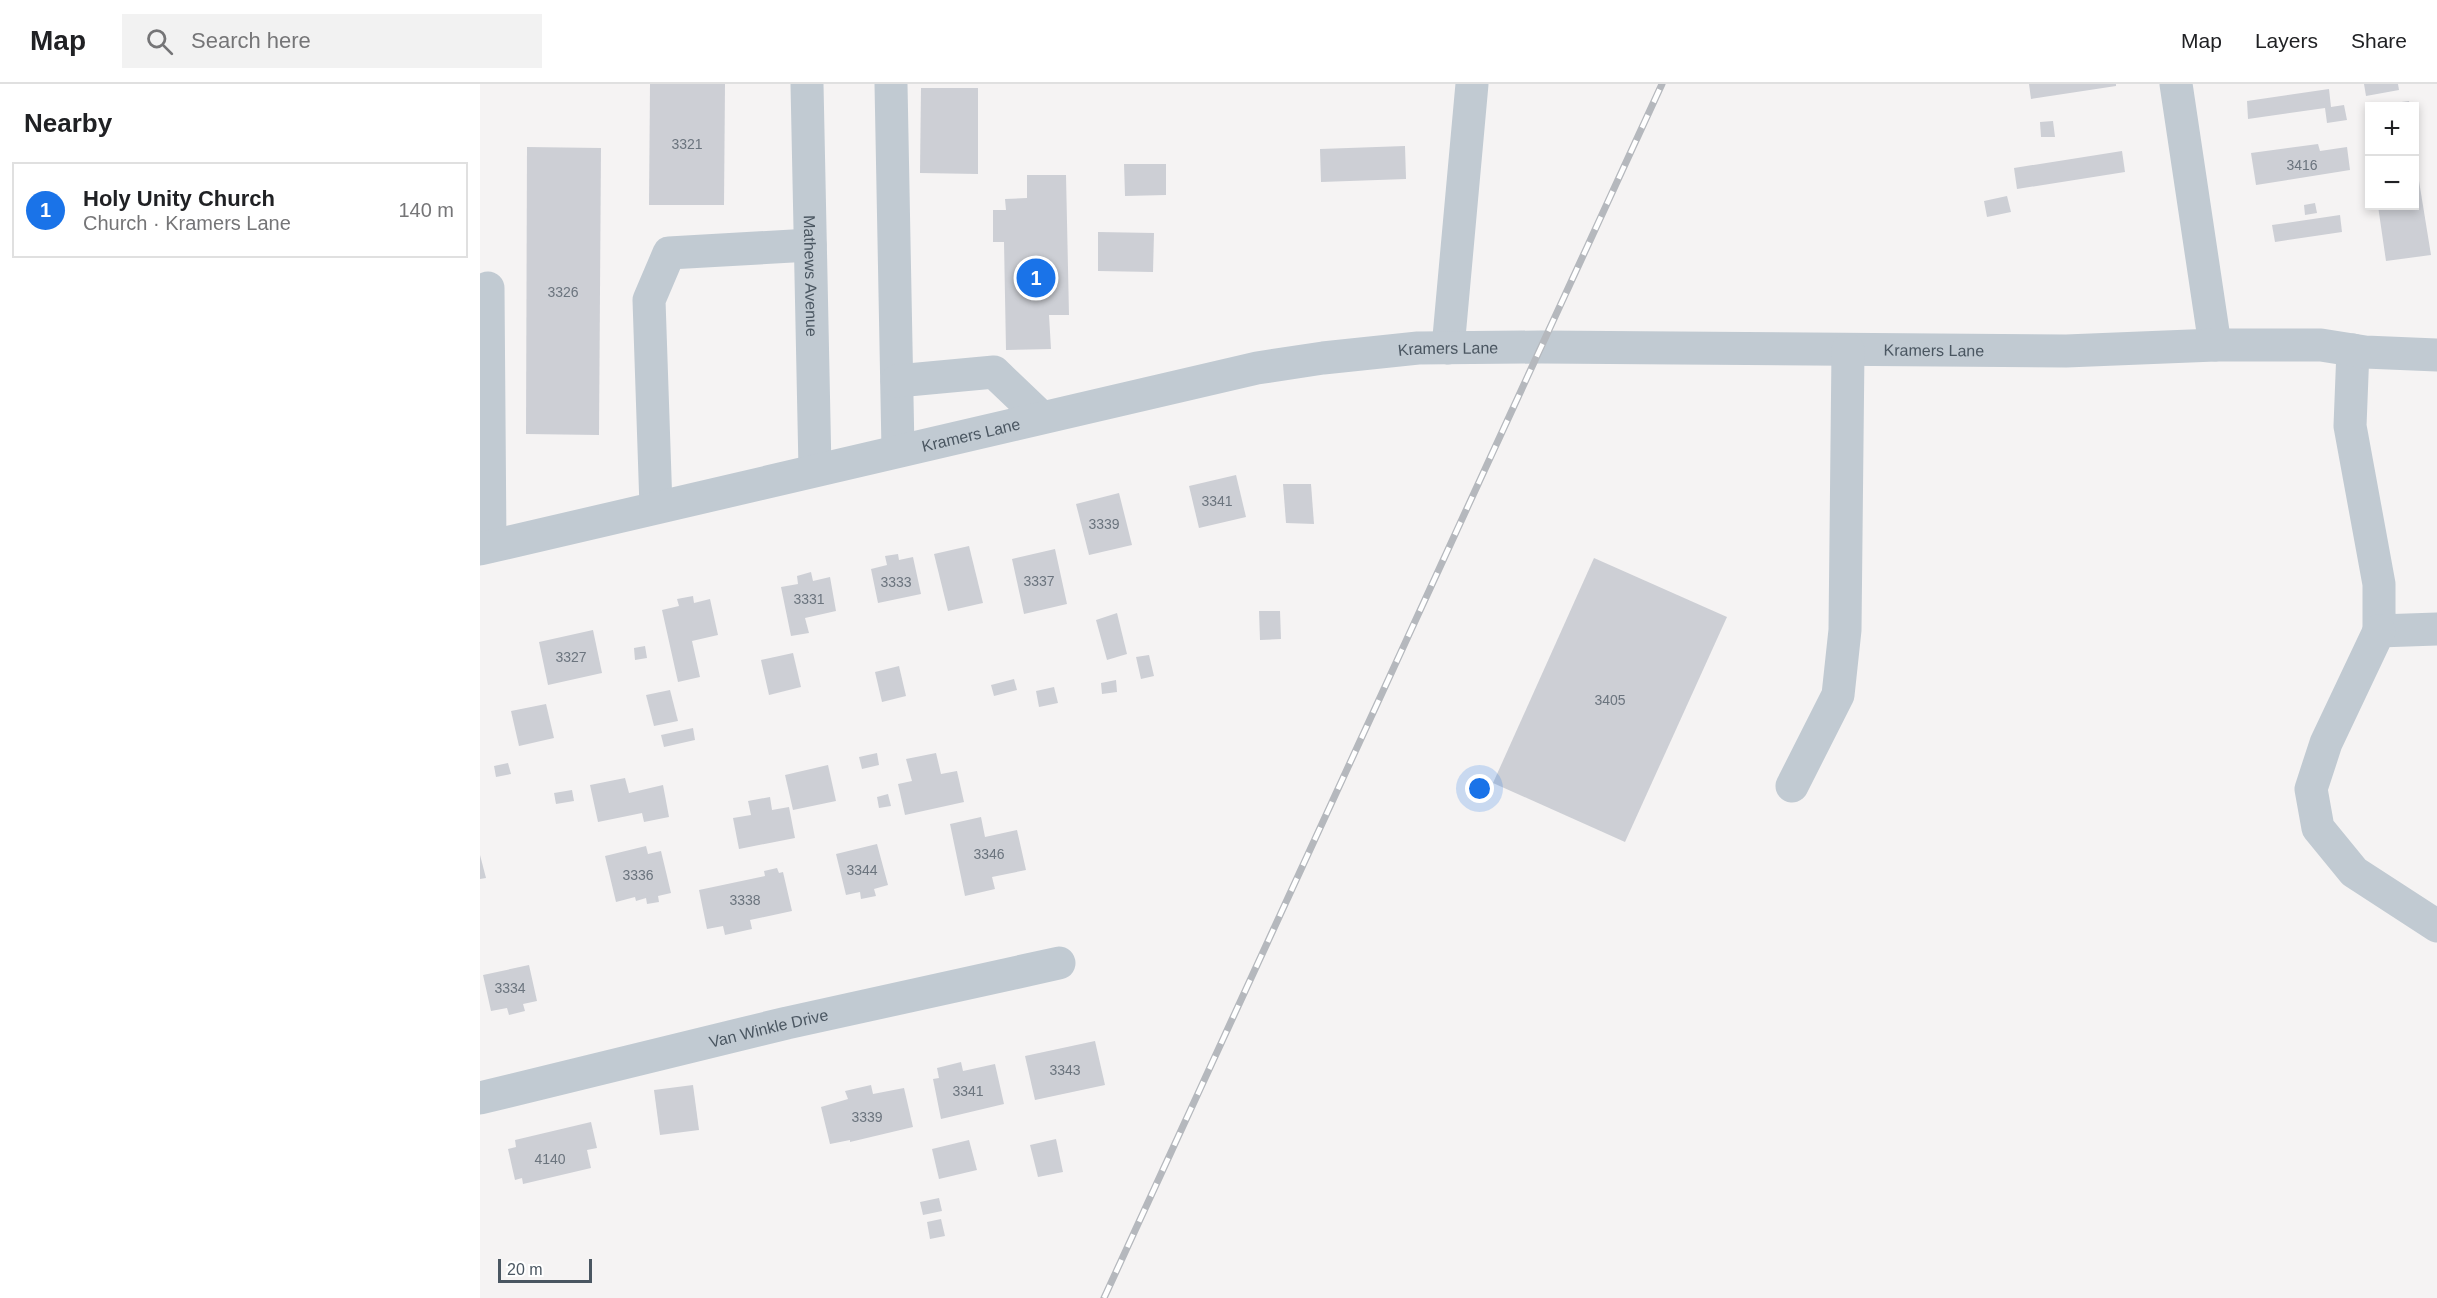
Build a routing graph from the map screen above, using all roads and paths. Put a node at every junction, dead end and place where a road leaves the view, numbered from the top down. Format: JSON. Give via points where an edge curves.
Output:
{"nodes":[{"id":1,"x":807,"y":84,"type":"edge"},
{"id":2,"x":891,"y":84,"type":"edge"},
{"id":3,"x":1472,"y":84,"type":"edge"},
{"id":4,"x":2176,"y":84,"type":"edge"},
{"id":5,"x":810,"y":245,"type":"junction"},
{"id":6,"x":488,"y":288,"type":"dead end"},
{"id":7,"x":2215,"y":345,"type":"junction"},
{"id":8,"x":1448,"y":348,"type":"junction"},
{"id":9,"x":1848,"y":350,"type":"junction"},
{"id":10,"x":2353,"y":350,"type":"junction"},
{"id":11,"x":2437,"y":355,"type":"edge"},
{"id":12,"x":897,"y":381,"type":"junction"},
{"id":13,"x":1041,"y":417,"type":"junction"},
{"id":14,"x":898,"y":450,"type":"junction"},
{"id":15,"x":815,"y":469,"type":"junction"},
{"id":16,"x":656,"y":507,"type":"junction"},
{"id":17,"x":485,"y":548,"type":"edge"},
{"id":18,"x":2437,"y":629,"type":"edge"},
{"id":19,"x":2379,"y":631,"type":"junction"},
{"id":20,"x":1792,"y":786,"type":"dead end"},
{"id":21,"x":2437,"y":926,"type":"edge"},
{"id":22,"x":1059,"y":963,"type":"dead end"},
{"id":23,"x":480,"y":1098,"type":"edge"}],
"edges":[{"from":1,"to":5,"type":"street","name":"Mathews Avenue"},
{"from":2,"to":12,"type":"street"},
{"from":3,"to":8,"type":"street"},
{"from":4,"to":7,"type":"street"},
{"from":5,"to":15,"type":"street","name":"Mathews Avenue"},
{"from":5,"to":16,"type":"street","via":[[669,253],[649,300]]},
{"from":6,"to":17,"type":"street"},
{"from":7,"to":9,"type":"street","name":"Kramers Lane","via":[[2066,351]]},
{"from":7,"to":10,"type":"street","name":"Kramers Lane","via":[[2321,345]]},
{"from":8,"to":9,"type":"street","name":"Kramers Lane"},
{"from":8,"to":13,"type":"street","name":"Kramers Lane","via":[[1418,348],[1257,368]]},
{"from":9,"to":20,"type":"street","via":[[1845,630],[1838,694]]},
{"from":10,"to":11,"type":"street","name":"Kramers Lane"},
{"from":10,"to":19,"type":"street","via":[[2350,426],[2379,584]]},
{"from":12,"to":13,"type":"street","via":[[994,372]]},
{"from":12,"to":14,"type":"street"},
{"from":13,"to":14,"type":"street","name":"Kramers Lane"},
{"from":14,"to":15,"type":"street","name":"Kramers Lane"},
{"from":15,"to":16,"type":"street","name":"Kramers Lane"},
{"from":16,"to":17,"type":"street","name":"Kramers Lane"},
{"from":18,"to":19,"type":"street"},
{"from":19,"to":21,"type":"street","via":[[2326,743],[2311,789],[2318,828],[2354,872]]},
{"from":22,"to":23,"type":"street","name":"Van Winkle Drive","via":[[787,1023]]}]}
